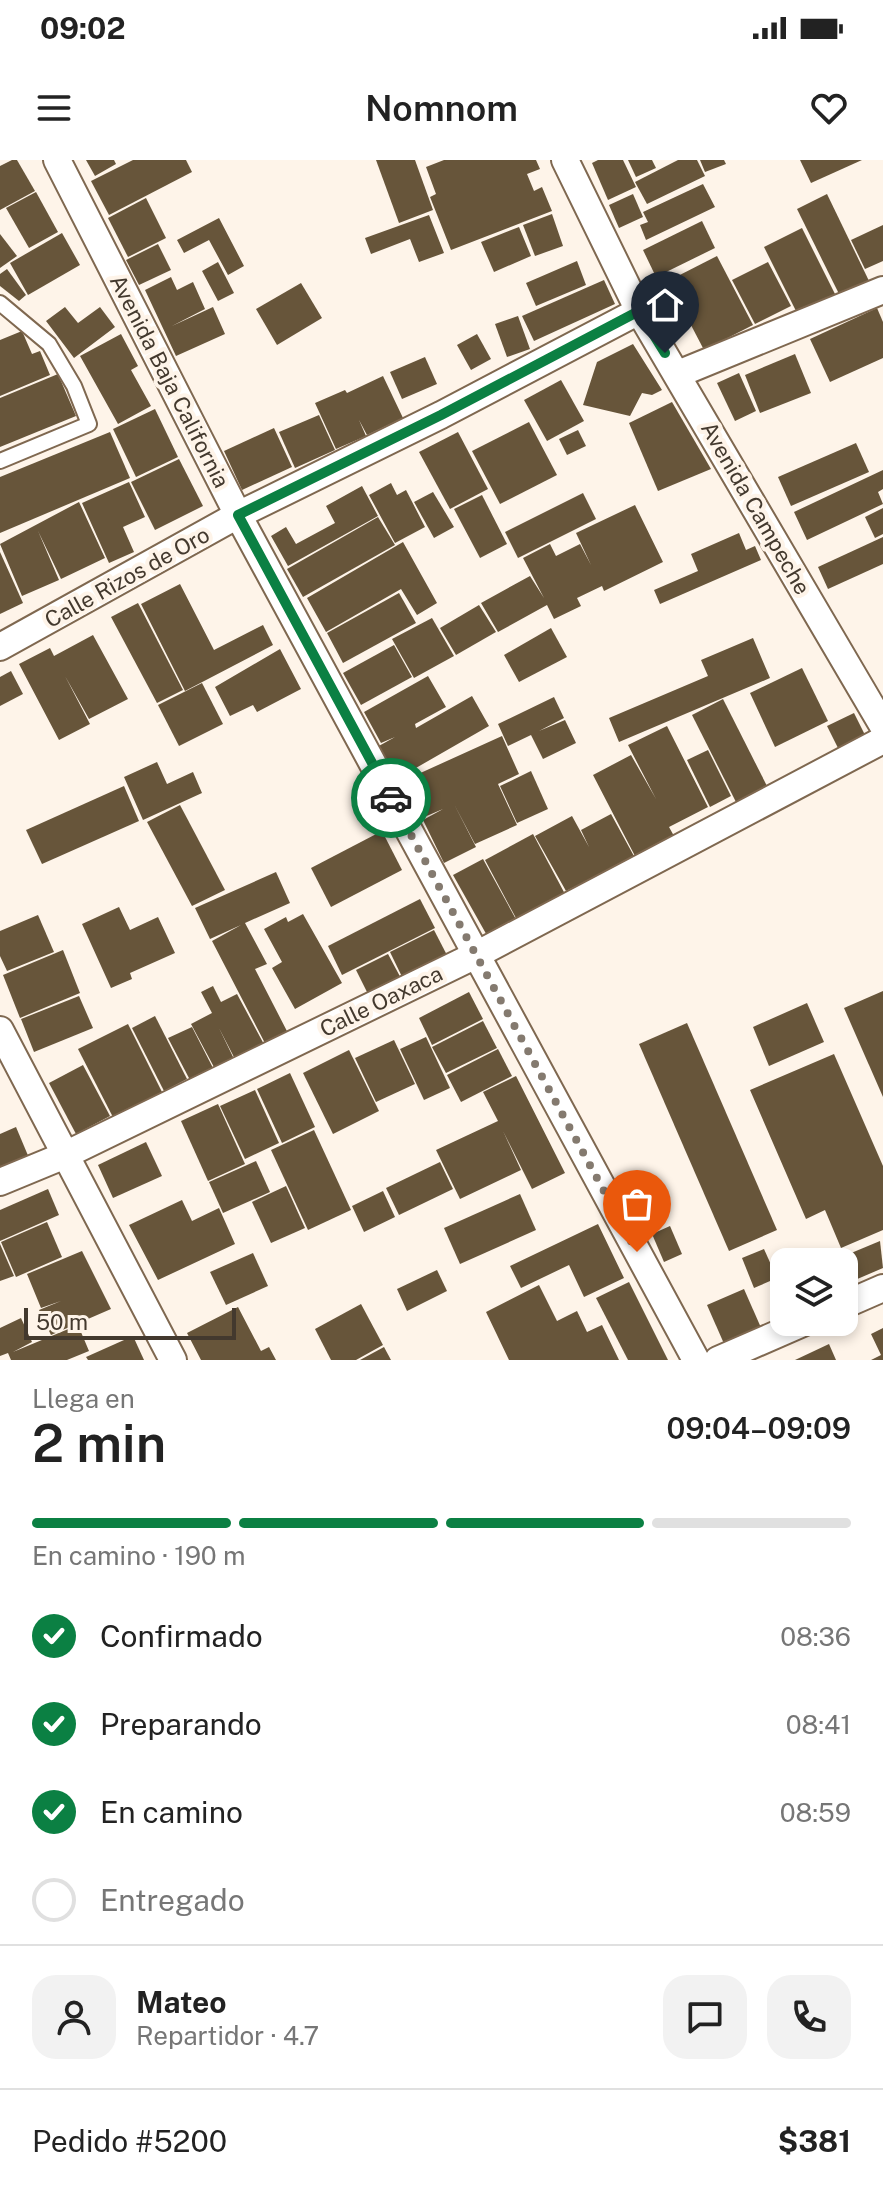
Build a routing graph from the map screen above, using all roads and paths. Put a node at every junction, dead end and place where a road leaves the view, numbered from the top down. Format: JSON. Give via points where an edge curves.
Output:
{"nodes":[{"id":1,"x":57,"y":160,"type":"edge"},
{"id":2,"x":565,"y":160,"type":"edge"},
{"id":3,"x":883,"y":290,"type":"edge"},
{"id":4,"x":639,"y":311,"type":"junction"},
{"id":5,"x":4,"y":312,"type":"edge"},
{"id":6,"x":678,"y":374,"type":"junction"},
{"id":7,"x":0,"y":461,"type":"edge"},
{"id":8,"x":238,"y":515,"type":"junction"},
{"id":9,"x":0,"y":647,"type":"edge"},
{"id":10,"x":883,"y":726,"type":"edge"},
{"id":11,"x":883,"y":740,"type":"edge"},
{"id":12,"x":476,"y":955,"type":"junction"},
{"id":13,"x":0,"y":1030,"type":"edge"},
{"id":14,"x":63,"y":1156,"type":"junction"},
{"id":15,"x":0,"y":1182,"type":"edge"},
{"id":16,"x":883,"y":1288,"type":"edge"},
{"id":17,"x":858,"y":1299,"type":"edge"},
{"id":18,"x":773,"y":1336,"type":"edge"},
{"id":19,"x":173,"y":1360,"type":"edge"},
{"id":20,"x":696,"y":1360,"type":"edge"},
{"id":21,"x":718,"y":1360,"type":"edge"}],
"edges":[{"from":1,"to":8,"type":"street","name":"Avenida Baja California"},
{"from":2,"to":4,"type":"street","name":"Avenida Campeche"},
{"from":3,"to":6,"type":"street"},
{"from":4,"to":6,"type":"street","name":"Avenida Campeche"},
{"from":4,"to":8,"type":"street","name":"Calle Rizos de Oro"},
{"from":5,"to":7,"type":"lane","via":[[49,344],[89,424]]},
{"from":6,"to":10,"type":"street","name":"Avenida Campeche"},
{"from":8,"to":9,"type":"street","name":"Calle Rizos de Oro"},
{"from":8,"to":12,"type":"street","name":"Avenida Baja California"},
{"from":11,"to":12,"type":"street","name":"Calle Oaxaca"},
{"from":12,"to":14,"type":"street","name":"Calle Oaxaca"},
{"from":12,"to":20,"type":"street","name":"Avenida Baja California"},
{"from":13,"to":14,"type":"street"},
{"from":14,"to":15,"type":"street","name":"Calle Oaxaca"},
{"from":14,"to":19,"type":"street"},
{"from":16,"to":17,"type":"street"},
{"from":18,"to":21,"type":"street"}]}
